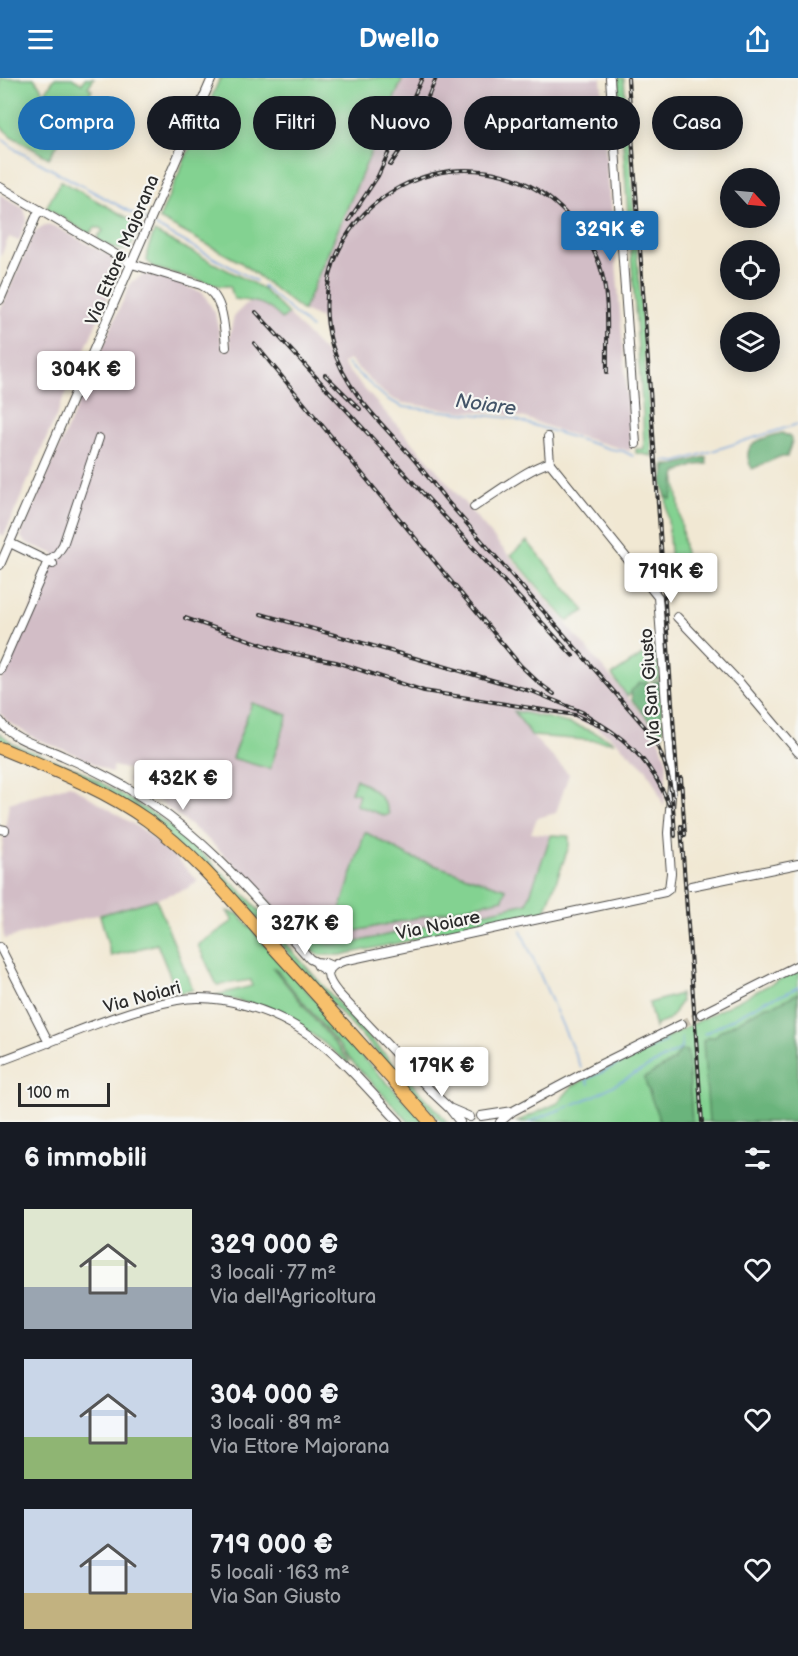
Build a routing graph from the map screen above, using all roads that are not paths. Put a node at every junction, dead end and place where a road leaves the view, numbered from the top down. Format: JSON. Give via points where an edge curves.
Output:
{"nodes":[{"id":1,"x":212,"y":78,"type":"edge"},
{"id":2,"x":610,"y":78,"type":"edge"},
{"id":3,"x":0,"y":187,"type":"edge"},
{"id":4,"x":39,"y":210,"type":"junction"},
{"id":5,"x":132,"y":264,"type":"junction"},
{"id":6,"x":0,"y":300,"type":"edge"},
{"id":7,"x":226,"y":347,"type":"dead end"},
{"id":8,"x":548,"y":437,"type":"dead end"},
{"id":9,"x":99,"y":438,"type":"dead end"},
{"id":10,"x":636,"y":444,"type":"dead end"},
{"id":11,"x":550,"y":463,"type":"junction"},
{"id":12,"x":474,"y":507,"type":"dead end"},
{"id":13,"x":10,"y":543,"type":"junction"},
{"id":14,"x":50,"y":562,"type":"junction"},
{"id":15,"x":0,"y":566,"type":"edge"},
{"id":16,"x":677,"y":617,"type":"dead end"},
{"id":17,"x":0,"y":670,"type":"edge"},
{"id":18,"x":0,"y":721,"type":"edge"},
{"id":19,"x":0,"y":748,"type":"edge"},
{"id":20,"x":798,"y":752,"type":"edge"},
{"id":21,"x":798,"y":864,"type":"edge"},
{"id":22,"x":691,"y":886,"type":"dead end"},
{"id":23,"x":667,"y":890,"type":"joint"},
{"id":24,"x":0,"y":947,"type":"edge"},
{"id":25,"x":798,"y":965,"type":"edge"},
{"id":26,"x":330,"y":969,"type":"junction"},
{"id":27,"x":701,"y":1014,"type":"tunnel mouth"},
{"id":28,"x":682,"y":1024,"type":"tunnel mouth"},
{"id":29,"x":49,"y":1043,"type":"junction"},
{"id":30,"x":0,"y":1061,"type":"edge"},
{"id":31,"x":513,"y":1111,"type":"junction"},
{"id":32,"x":481,"y":1116,"type":"junction"},
{"id":33,"x":465,"y":1120,"type":"edge"},
{"id":34,"x":399,"y":1122,"type":"edge"},
{"id":35,"x":430,"y":1122,"type":"edge"},
{"id":36,"x":488,"y":1122,"type":"edge"},
{"id":37,"x":500,"y":1122,"type":"edge"}],
"edges":[{"from":1,"to":5,"type":"street","name":"Via Ettore Majorana"},
{"from":2,"to":10,"type":"street"},
{"from":3,"to":4,"type":"street"},
{"from":4,"to":5,"type":"street"},
{"from":4,"to":6,"type":"street"},
{"from":5,"to":7,"type":"street","via":[[211,290],[224,322]]},
{"from":5,"to":13,"type":"street","name":"Via Ettore Majorana"},
{"from":8,"to":11,"type":"street"},
{"from":9,"to":14,"type":"street","via":[[63,545]]},
{"from":11,"to":12,"type":"street"},
{"from":11,"to":23,"type":"street","name":"Via San Giusto","via":[[658,597],[672,785],[668,833],[671,873]]},
{"from":13,"to":14,"type":"street"},
{"from":13,"to":15,"type":"street","name":"Via Ettore Majorana"},
{"from":14,"to":17,"type":"street"},
{"from":16,"to":20,"type":"street"},
{"from":18,"to":26,"type":"street","via":[[14,734],[101,774],[156,806],[223,862],[310,959],[325,963]]},
{"from":19,"to":35,"type":"highway","via":[[101,791],[175,842],[243,912]]},
{"from":21,"to":22,"type":"street"},
{"from":23,"to":26,"type":"street","name":"Via Noiare","via":[[343,962]]},
{"from":24,"to":29,"type":"street"},
{"from":25,"to":27,"type":"street"},
{"from":26,"to":33,"type":"street","via":[[329,982],[338,993],[432,1092]]},
{"from":28,"to":31,"type":"street"},
{"from":29,"to":30,"type":"street","name":"Via Noiari"},
{"from":29,"to":34,"type":"street","name":"Via Noiari","via":[[114,1018],[178,1000],[208,999],[236,1004],[273,1016],[327,1048]]},
{"from":31,"to":32,"type":"street"},
{"from":31,"to":37,"type":"street"},
{"from":32,"to":33,"type":"street"},
{"from":32,"to":36,"type":"street"}]}
